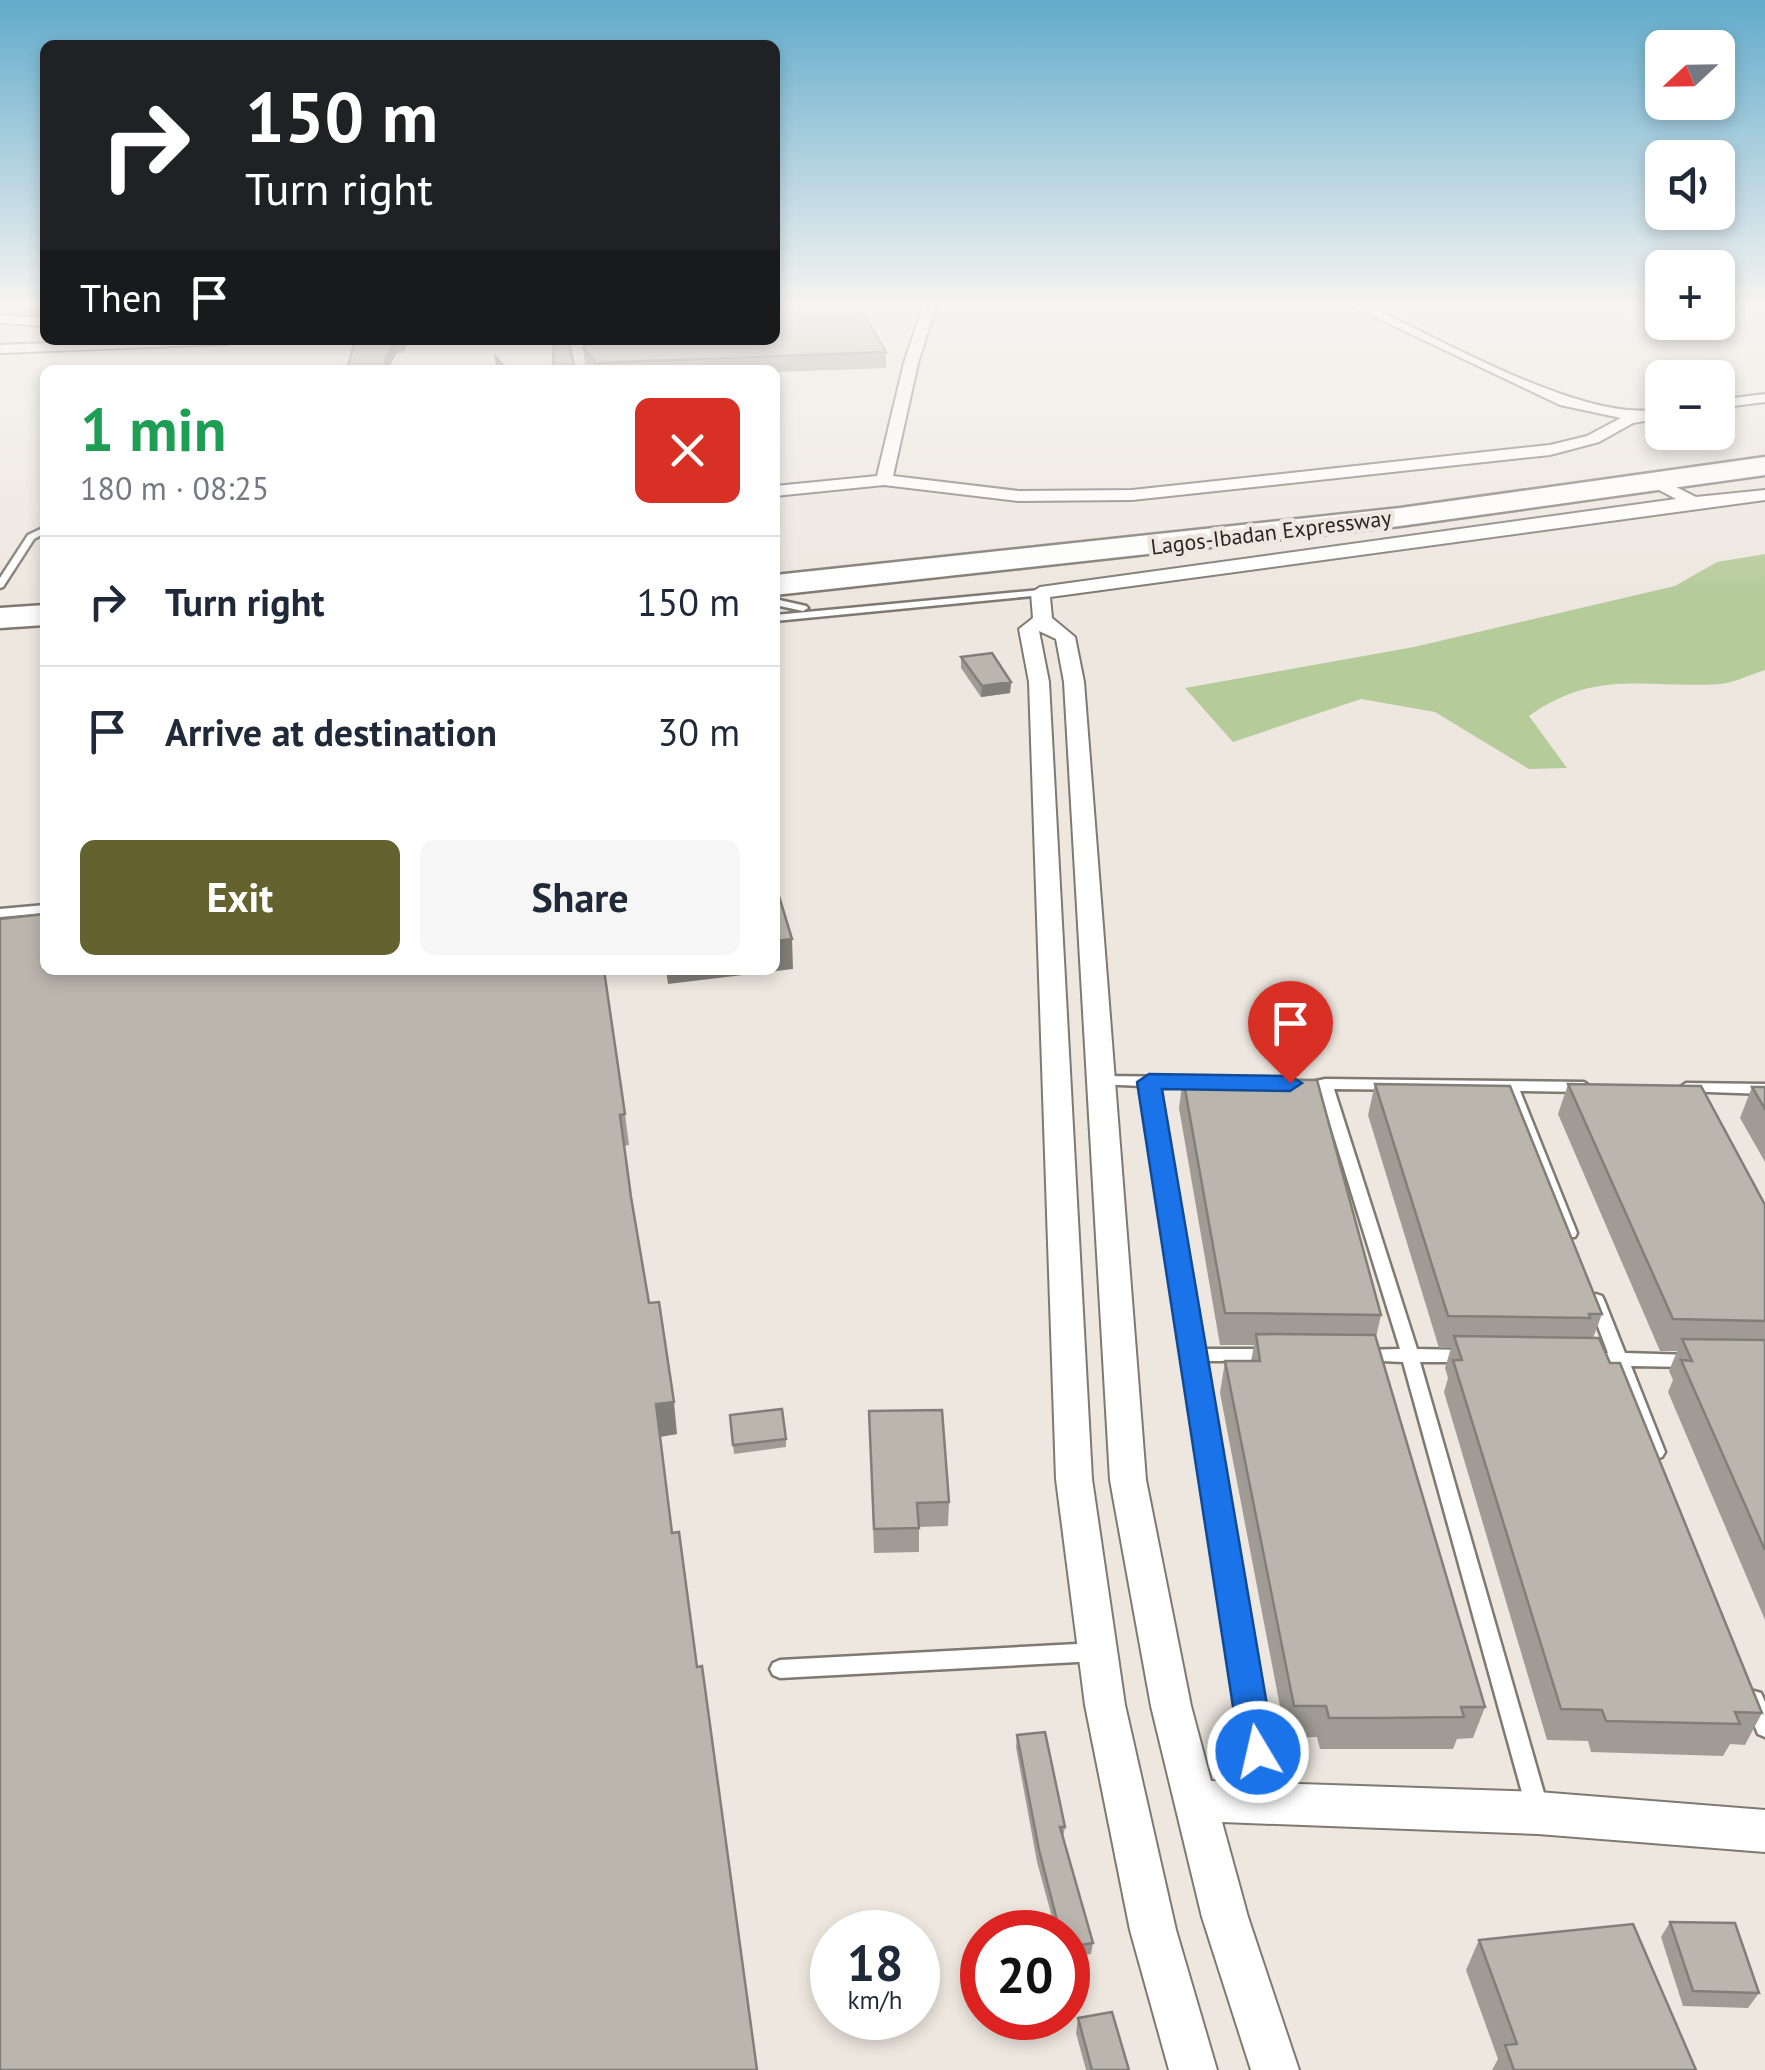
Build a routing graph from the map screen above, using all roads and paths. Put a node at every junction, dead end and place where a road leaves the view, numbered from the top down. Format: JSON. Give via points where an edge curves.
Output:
{"nodes":[{"id":1,"x":902,"y":403,"type":"edge"},
{"id":2,"x":1568,"y":403,"type":"edge"},
{"id":3,"x":1636,"y":416,"type":"junction"},
{"id":4,"x":1645,"y":418,"type":"edge"},
{"id":5,"x":1765,"y":443,"type":"edge"},
{"id":6,"x":1765,"y":466,"type":"edge"},
{"id":7,"x":884,"y":480,"type":"junction"},
{"id":8,"x":1654,"y":481,"type":"junction"},
{"id":9,"x":780,"y":490,"type":"edge"},
{"id":10,"x":1765,"y":495,"type":"edge"},
{"id":11,"x":1693,"y":502,"type":"junction"},
{"id":12,"x":40,"y":532,"type":"edge"},
{"id":13,"x":780,"y":554,"type":"edge"},
{"id":14,"x":4,"y":572,"type":"edge"},
{"id":15,"x":0,"y":585,"type":"edge"},
{"id":16,"x":780,"y":585,"type":"edge"},
{"id":17,"x":780,"y":603,"type":"edge"},
{"id":18,"x":1041,"y":606,"type":"junction"},
{"id":19,"x":834,"y":611,"type":"junction"},
{"id":20,"x":40,"y":614,"type":"edge"},
{"id":21,"x":780,"y":617,"type":"edge"},
{"id":22,"x":0,"y":618,"type":"edge"},
{"id":23,"x":40,"y":641,"type":"edge"},
{"id":24,"x":0,"y":644,"type":"edge"},
{"id":25,"x":40,"y":909,"type":"edge"},
{"id":26,"x":0,"y":913,"type":"edge"},
{"id":27,"x":1100,"y":1081,"type":"junction"},
{"id":28,"x":1149,"y":1082,"type":"junction"},
{"id":29,"x":1208,"y":1082,"type":"edge"},
{"id":30,"x":1511,"y":1086,"type":"junction"},
{"id":31,"x":1609,"y":1088,"type":"edge"},
{"id":32,"x":1668,"y":1088,"type":"edge"},
{"id":33,"x":1765,"y":1090,"type":"edge"},
{"id":34,"x":1576,"y":1250,"type":"edge"},
{"id":35,"x":1590,"y":1286,"type":"edge"},
{"id":36,"x":1192,"y":1355,"type":"junction"},
{"id":37,"x":1292,"y":1355,"type":"edge"},
{"id":38,"x":1351,"y":1355,"type":"edge"},
{"id":39,"x":1410,"y":1355,"type":"junction"},
{"id":40,"x":1486,"y":1357,"type":"edge"},
{"id":41,"x":1581,"y":1359,"type":"edge"},
{"id":42,"x":1619,"y":1360,"type":"junction"},
{"id":43,"x":1710,"y":1361,"type":"edge"},
{"id":44,"x":1663,"y":1470,"type":"edge"},
{"id":45,"x":1097,"y":1652,"type":"junction"},
{"id":46,"x":780,"y":1669,"type":"dead end"},
{"id":47,"x":1750,"y":1690,"type":"edge"},
{"id":48,"x":1765,"y":1727,"type":"edge"},
{"id":49,"x":1195,"y":1801,"type":"junction"},
{"id":50,"x":1257,"y":1804,"type":"junction"},
{"id":51,"x":1538,"y":1813,"type":"junction"},
{"id":52,"x":1765,"y":1832,"type":"edge"},
{"id":53,"x":1193,"y":2070,"type":"edge"},
{"id":54,"x":1275,"y":2070,"type":"edge"}],
"edges":[{"from":1,"to":7,"type":"street"},
{"from":2,"to":3,"type":"street"},
{"from":3,"to":4,"type":"street"},
{"from":3,"to":7,"type":"street","via":[[1593,439],[1550,450],[1217,488],[1019,496]]},
{"from":5,"to":13,"type":"highway","name":"Lagos-Ibadan Expressway","via":[[1327,499]]},
{"from":6,"to":8,"type":"highway","name":"Lagos-Ibadan Expressway"},
{"from":7,"to":9,"type":"street"},
{"from":8,"to":11,"type":"street"},
{"from":8,"to":16,"type":"highway","name":"Lagos-Ibadan Expressway","via":[[1361,522]]},
{"from":10,"to":11,"type":"street"},
{"from":11,"to":18,"type":"street"},
{"from":12,"to":14,"type":"lane"},
{"from":14,"to":15,"type":"lane"},
{"from":17,"to":19,"type":"lane"},
{"from":18,"to":19,"type":"lane"},
{"from":18,"to":27,"type":"street","via":[[1065,637],[1074,682]]},
{"from":18,"to":45,"type":"street","via":[[1028,638],[1039,682],[1074,1479]]},
{"from":19,"to":21,"type":"lane"},
{"from":20,"to":22,"type":"highway"},
{"from":23,"to":24,"type":"highway"},
{"from":25,"to":26,"type":"lane"},
{"from":27,"to":28,"type":"lane"},
{"from":27,"to":49,"type":"street","via":[[1128,1480]]},
{"from":28,"to":29,"type":"lane"},
{"from":28,"to":36,"type":"lane"},
{"from":30,"to":31,"type":"lane"},
{"from":30,"to":34,"type":"lane"},
{"from":30,"to":39,"type":"lane","via":[[1315,1084]]},
{"from":32,"to":33,"type":"lane"},
{"from":35,"to":42,"type":"lane"},
{"from":36,"to":37,"type":"lane"},
{"from":36,"to":50,"type":"lane","via":[[1258,1752]]},
{"from":38,"to":39,"type":"lane"},
{"from":39,"to":40,"type":"lane"},
{"from":39,"to":51,"type":"lane"},
{"from":41,"to":42,"type":"lane"},
{"from":42,"to":43,"type":"lane"},
{"from":42,"to":44,"type":"lane"},
{"from":45,"to":46,"type":"lane"},
{"from":45,"to":53,"type":"street","via":[[1153,1930]]},
{"from":47,"to":48,"type":"lane"},
{"from":49,"to":50,"type":"street"},
{"from":49,"to":54,"type":"street"},
{"from":50,"to":51,"type":"street"},
{"from":51,"to":52,"type":"street"}]}
